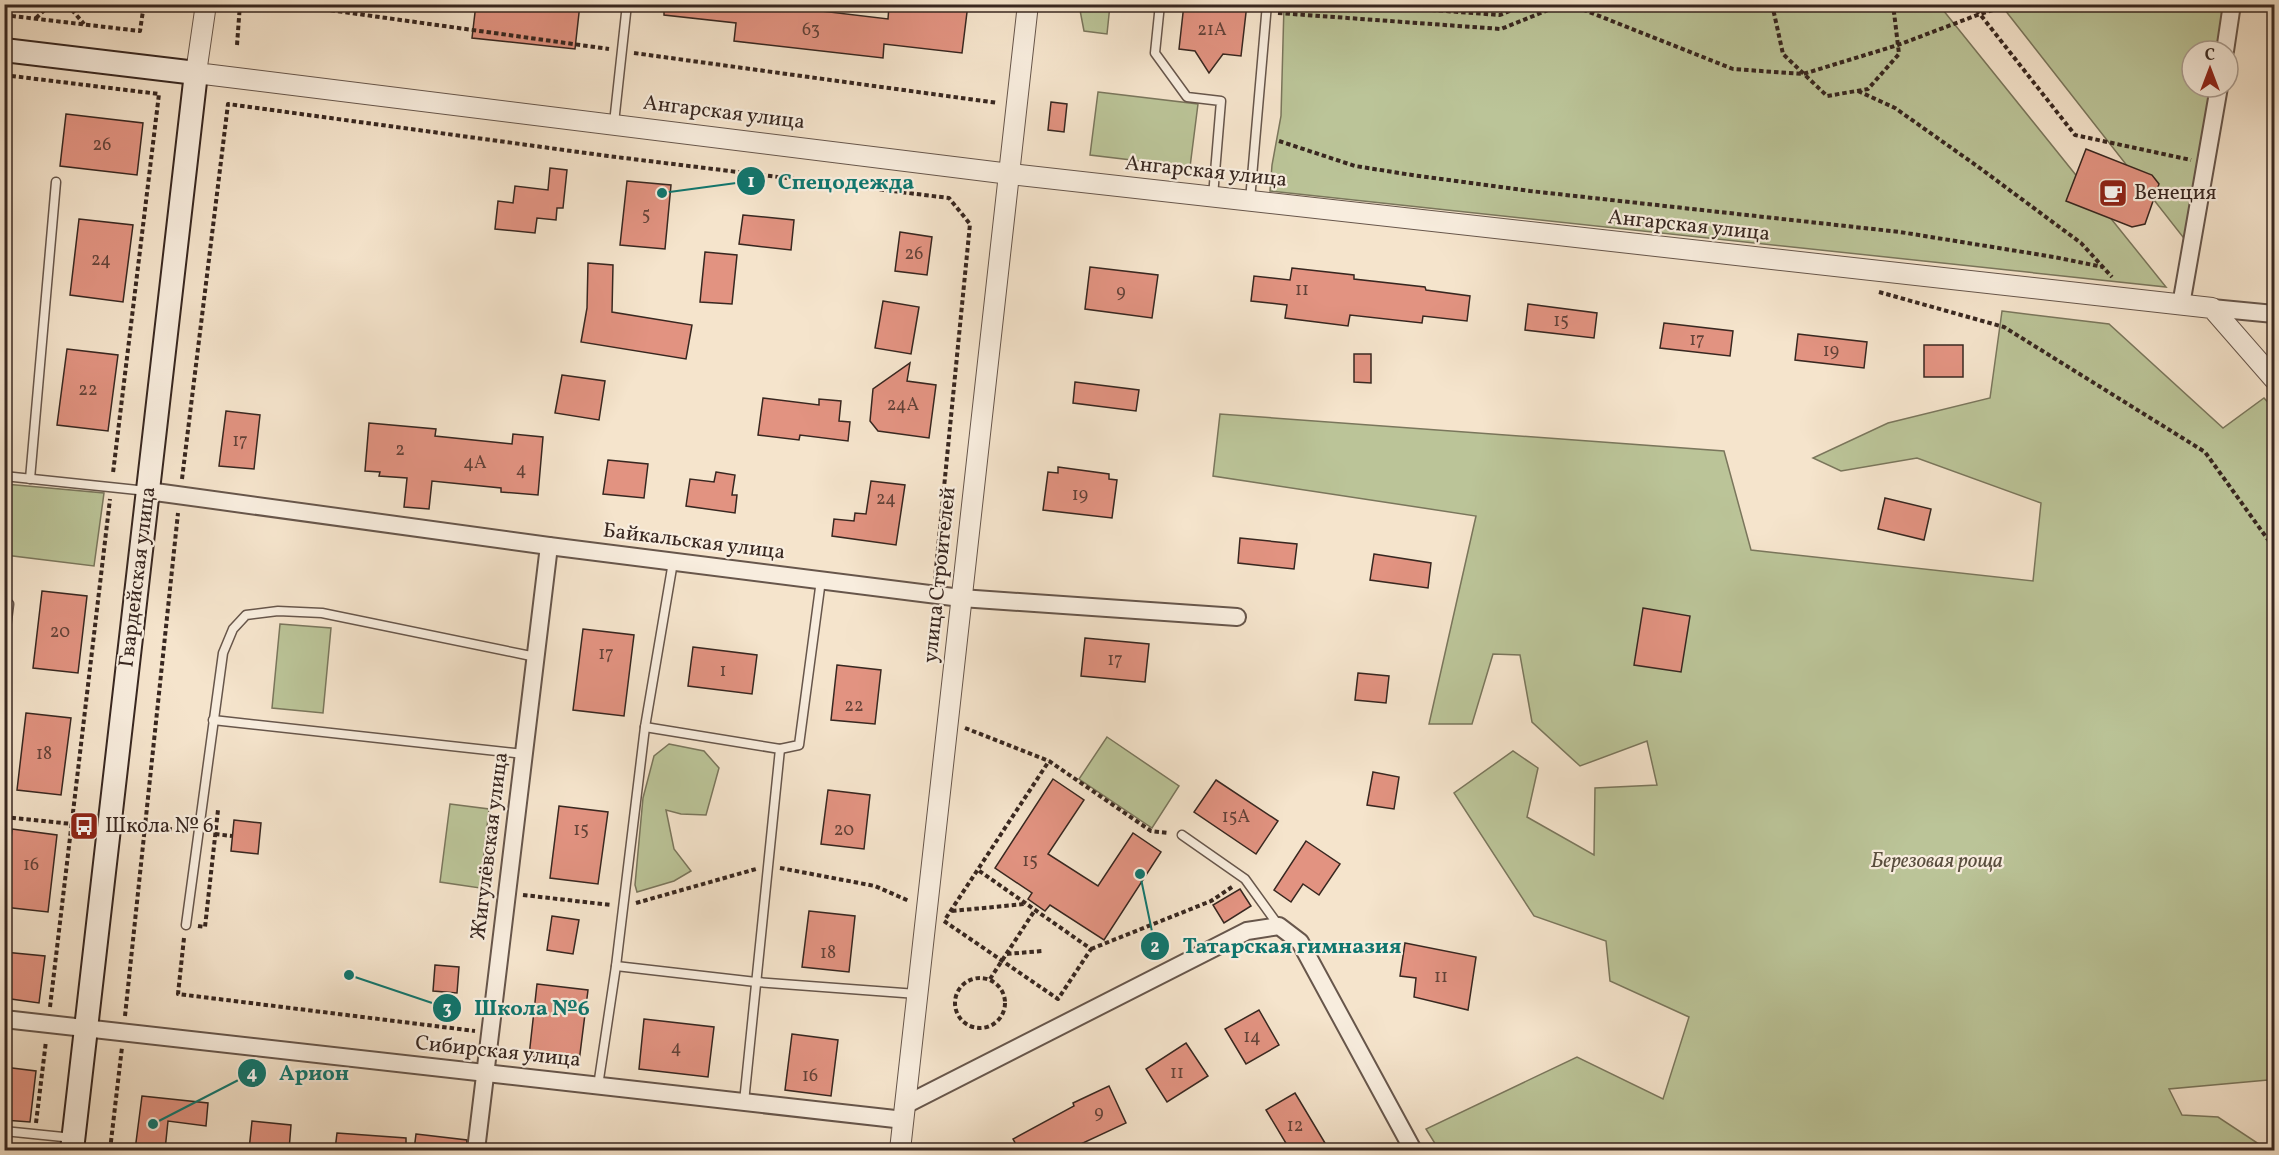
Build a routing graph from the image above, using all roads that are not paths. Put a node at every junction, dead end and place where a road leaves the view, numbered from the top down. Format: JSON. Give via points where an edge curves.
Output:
{"nodes":[{"id":1,"x":206,"y":4,"type":"edge"},
{"id":2,"x":627,"y":4,"type":"edge"},
{"id":3,"x":1028,"y":4,"type":"edge"},
{"id":4,"x":1160,"y":4,"type":"edge"},
{"id":5,"x":2232,"y":4,"type":"edge"},
{"id":6,"x":1267,"y":8,"type":"edge"},
{"id":7,"x":2227,"y":39,"type":"edge"},
{"id":8,"x":4,"y":50,"type":"edge"},
{"id":9,"x":196,"y":72,"type":"junction"},
{"id":10,"x":2217,"y":99,"type":"edge"},
{"id":11,"x":614,"y":123,"type":"junction"},
{"id":12,"x":1010,"y":174,"type":"junction"},
{"id":13,"x":56,"y":182,"type":"dead end"},
{"id":14,"x":1213,"y":196,"type":"junction"},
{"id":15,"x":1250,"y":200,"type":"junction"},
{"id":16,"x":2181,"y":305,"type":"junction"},
{"id":17,"x":2212,"y":308,"type":"junction"},
{"id":18,"x":2274,"y":314,"type":"edge"},
{"id":19,"x":2274,"y":379,"type":"edge"},
{"id":20,"x":4,"y":476,"type":"edge"},
{"id":21,"x":30,"y":478,"type":"junction"},
{"id":22,"x":148,"y":491,"type":"junction"},
{"id":23,"x":549,"y":546,"type":"junction"},
{"id":24,"x":673,"y":562,"type":"junction"},
{"id":25,"x":822,"y":580,"type":"junction"},
{"id":26,"x":961,"y":598,"type":"junction"},
{"id":27,"x":4,"y":603,"type":"edge"},
{"id":28,"x":1237,"y":617,"type":"dead end"},
{"id":29,"x":4,"y":644,"type":"edge"},
{"id":30,"x":536,"y":657,"type":"junction"},
{"id":31,"x":213,"y":720,"type":"junction"},
{"id":32,"x":645,"y":727,"type":"junction"},
{"id":33,"x":780,"y":748,"type":"junction"},
{"id":34,"x":524,"y":754,"type":"junction"},
{"id":35,"x":1182,"y":835,"type":"road end"},
{"id":36,"x":186,"y":925,"type":"road end"},
{"id":37,"x":1279,"y":926,"type":"junction"},
{"id":38,"x":616,"y":966,"type":"junction"},
{"id":39,"x":756,"y":982,"type":"junction"},
{"id":40,"x":917,"y":994,"type":"junction"},
{"id":41,"x":4,"y":1020,"type":"edge"},
{"id":42,"x":86,"y":1029,"type":"junction"},
{"id":43,"x":486,"y":1073,"type":"junction"},
{"id":44,"x":598,"y":1086,"type":"junction"},
{"id":45,"x":744,"y":1102,"type":"junction"},
{"id":46,"x":904,"y":1113,"type":"junction"},
{"id":47,"x":4,"y":1131,"type":"edge"},
{"id":48,"x":73,"y":1144,"type":"edge"},
{"id":49,"x":476,"y":1150,"type":"edge"},
{"id":50,"x":900,"y":1150,"type":"edge"},
{"id":51,"x":1413,"y":1150,"type":"edge"}],
"edges":[{"from":1,"to":9,"type":"street","name":"Гвардейская улица"},
{"from":2,"to":11,"type":"lane"},
{"from":3,"to":12,"type":"street","name":"улица Строителей"},
{"from":4,"to":14,"type":"lane","via":[[1155,53],[1187,97],[1221,101]]},
{"from":5,"to":7,"type":"street"},
{"from":6,"to":15,"type":"lane"},
{"from":8,"to":9,"type":"main road"},
{"from":9,"to":11,"type":"street","name":"Ангарская улица"},
{"from":9,"to":22,"type":"main road","name":"Гвардейская улица"},
{"from":10,"to":16,"type":"street"},
{"from":11,"to":12,"type":"street","name":"Ангарская улица"},
{"from":12,"to":14,"type":"street","name":"Ангарская улица"},
{"from":12,"to":26,"type":"street","name":"улица Строителей"},
{"from":13,"to":21,"type":"lane"},
{"from":14,"to":15,"type":"street","name":"Ангарская улица"},
{"from":15,"to":16,"type":"street","name":"Ангарская улица"},
{"from":16,"to":17,"type":"street","name":"Ангарская улица"},
{"from":17,"to":18,"type":"street"},
{"from":17,"to":19,"type":"street"},
{"from":20,"to":21,"type":"lane"},
{"from":21,"to":22,"type":"lane"},
{"from":22,"to":23,"type":"street","name":"Байкальская улица"},
{"from":22,"to":42,"type":"main road","name":"Гвардейская улица"},
{"from":23,"to":24,"type":"street","name":"Байкальская улица"},
{"from":23,"to":30,"type":"street","name":"Жигулёвская улица"},
{"from":24,"to":25,"type":"street","name":"Байкальская улица"},
{"from":24,"to":32,"type":"lane"},
{"from":25,"to":26,"type":"street","name":"Байкальская улица"},
{"from":25,"to":33,"type":"lane","via":[[799,745]]},
{"from":26,"to":28,"type":"street","name":"Байкальская улица"},
{"from":26,"to":40,"type":"street","name":"улица Строителей"},
{"from":27,"to":29,"type":"lane","via":[[9,604]]},
{"from":30,"to":31,"type":"lane","via":[[322,613],[279,610],[246,615],[233,629],[223,653]]},
{"from":30,"to":34,"type":"street","name":"Жигулёвская улица"},
{"from":31,"to":34,"type":"lane"},
{"from":31,"to":36,"type":"lane"},
{"from":32,"to":33,"type":"lane"},
{"from":32,"to":38,"type":"lane"},
{"from":33,"to":39,"type":"lane"},
{"from":34,"to":43,"type":"street","name":"Жигулёвская улица"},
{"from":35,"to":37,"type":"lane","via":[[1245,879]]},
{"from":37,"to":46,"type":"street","via":[[1247,931]]},
{"from":37,"to":51,"type":"street","via":[[1300,942]]},
{"from":38,"to":39,"type":"lane"},
{"from":38,"to":44,"type":"lane"},
{"from":39,"to":40,"type":"lane"},
{"from":39,"to":45,"type":"lane"},
{"from":40,"to":46,"type":"street","name":"улица Строителей"},
{"from":41,"to":42,"type":"street","name":"Сибирская улица"},
{"from":42,"to":43,"type":"street","name":"Сибирская улица"},
{"from":42,"to":48,"type":"main road","name":"Гвардейская улица"},
{"from":43,"to":44,"type":"street","name":"Сибирская улица"},
{"from":43,"to":49,"type":"street","name":"Жигулёвская улица"},
{"from":44,"to":45,"type":"street","name":"Сибирская улица"},
{"from":45,"to":46,"type":"street","name":"Сибирская улица"},
{"from":46,"to":50,"type":"street","name":"улица Строителей"},
{"from":47,"to":48,"type":"lane"}]}
